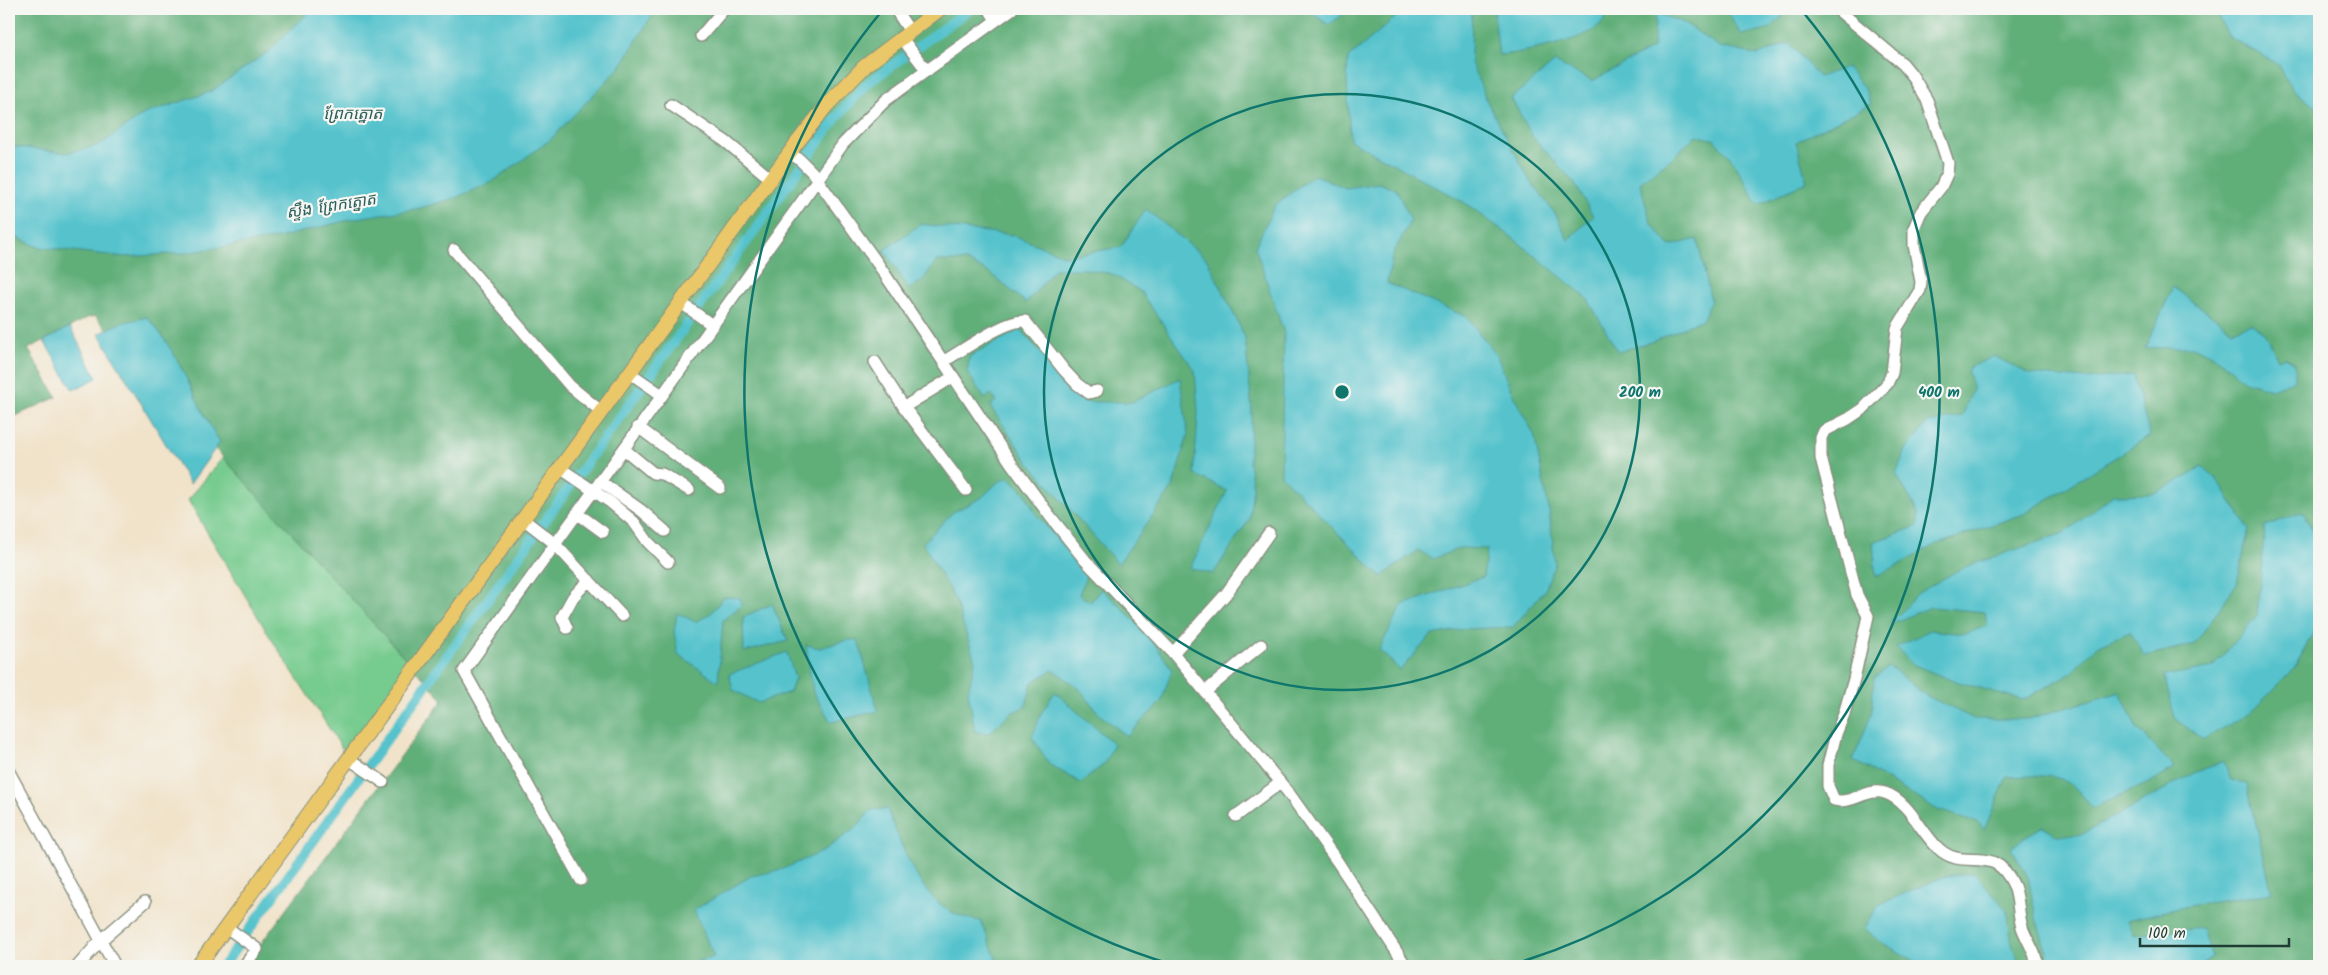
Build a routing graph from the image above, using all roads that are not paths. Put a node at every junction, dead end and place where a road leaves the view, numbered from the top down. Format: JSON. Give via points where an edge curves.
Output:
{"nodes":[{"id":1,"x":724,"y":9,"type":"edge"},
{"id":2,"x":895,"y":9,"type":"edge"},
{"id":3,"x":940,"y":9,"type":"edge"},
{"id":4,"x":1012,"y":9,"type":"edge"},
{"id":5,"x":1837,"y":9,"type":"edge"},
{"id":6,"x":992,"y":13,"type":"edge"},
{"id":7,"x":905,"y":34,"type":"junction"},
{"id":8,"x":701,"y":36,"type":"dead end"},
{"id":9,"x":927,"y":71,"type":"junction"},
{"id":10,"x":671,"y":106,"type":"dead end"},
{"id":11,"x":794,"y":156,"type":"junction"},
{"id":12,"x":815,"y":177,"type":"junction"},
{"id":13,"x":771,"y":179,"type":"junction"},
{"id":14,"x":454,"y":250,"type":"dead end"},
{"id":15,"x":680,"y":302,"type":"junction"},
{"id":16,"x":712,"y":325,"type":"junction"},
{"id":17,"x":944,"y":361,"type":"junction"},
{"id":18,"x":875,"y":362,"type":"dead end"},
{"id":19,"x":636,"y":376,"type":"junction"},
{"id":20,"x":953,"y":377,"type":"junction"},
{"id":21,"x":1097,"y":391,"type":"dead end"},
{"id":22,"x":659,"y":393,"type":"junction"},
{"id":23,"x":904,"y":407,"type":"junction"},
{"id":24,"x":602,"y":412,"type":"junction"},
{"id":25,"x":638,"y":427,"type":"junction"},
{"id":26,"x":624,"y":449,"type":"junction"},
{"id":27,"x":560,"y":468,"type":"junction"},
{"id":28,"x":593,"y":485,"type":"junction"},
{"id":29,"x":720,"y":488,"type":"dead end"},
{"id":30,"x":689,"y":490,"type":"dead end"},
{"id":31,"x":966,"y":490,"type":"dead end"},
{"id":32,"x":576,"y":513,"type":"junction"},
{"id":33,"x":528,"y":523,"type":"junction"},
{"id":34,"x":665,"y":531,"type":"dead end"},
{"id":35,"x":603,"y":532,"type":"dead end"},
{"id":36,"x":1269,"y":532,"type":"dead end"},
{"id":37,"x":552,"y":541,"type":"junction"},
{"id":38,"x":668,"y":562,"type":"dead end"},
{"id":39,"x":589,"y":580,"type":"junction"},
{"id":40,"x":622,"y":616,"type":"dead end"},
{"id":41,"x":567,"y":628,"type":"dead end"},
{"id":42,"x":1260,"y":645,"type":"dead end"},
{"id":43,"x":1174,"y":653,"type":"junction"},
{"id":44,"x":1206,"y":691,"type":"junction"},
{"id":45,"x":354,"y":762,"type":"junction"},
{"id":46,"x":9,"y":772,"type":"edge"},
{"id":47,"x":379,"y":778,"type":"dead end"},
{"id":48,"x":1280,"y":783,"type":"junction"},
{"id":49,"x":1236,"y":816,"type":"dead end"},
{"id":50,"x":581,"y":880,"type":"dead end"},
{"id":51,"x":146,"y":902,"type":"dead end"},
{"id":52,"x":231,"y":931,"type":"junction"},
{"id":53,"x":100,"y":940,"type":"junction"},
{"id":54,"x":78,"y":966,"type":"edge"},
{"id":55,"x":115,"y":966,"type":"edge"},
{"id":56,"x":198,"y":966,"type":"edge"},
{"id":57,"x":244,"y":966,"type":"edge"},
{"id":58,"x":1406,"y":966,"type":"edge"},
{"id":59,"x":2036,"y":966,"type":"edge"}],
"edges":[{"from":1,"to":8,"type":"street"},
{"from":2,"to":7,"type":"street"},
{"from":3,"to":7,"type":"main road"},
{"from":4,"to":6,"type":"street"},
{"from":5,"to":59,"type":"street","via":[[1912,75],[1932,113],[1948,163],[1941,186],[1920,212],[1914,228],[1920,290],[1897,328],[1892,374],[1875,398],[1848,419],[1824,431],[1821,438],[1821,458],[1857,595],[1868,616],[1854,679],[1828,765],[1828,786],[1834,800],[1840,802],[1877,792],[1891,796],[1906,808],[1943,852],[1961,859],[1980,858],[2005,869],[2015,889],[2022,928]]},
{"from":6,"to":9,"type":"street"},
{"from":7,"to":9,"type":"street"},
{"from":7,"to":11,"type":"main road","via":[[845,86]]},
{"from":9,"to":12,"type":"street","via":[[886,100]]},
{"from":10,"to":13,"type":"street","via":[[725,141]]},
{"from":11,"to":12,"type":"street"},
{"from":11,"to":13,"type":"main road"},
{"from":12,"to":16,"type":"street"},
{"from":12,"to":17,"type":"street"},
{"from":13,"to":15,"type":"main road"},
{"from":14,"to":24,"type":"street","via":[[570,386]]},
{"from":15,"to":16,"type":"street"},
{"from":15,"to":19,"type":"main road"},
{"from":16,"to":22,"type":"street"},
{"from":17,"to":20,"type":"street"},
{"from":17,"to":21,"type":"street","via":[[1006,326],[1025,321],[1077,384],[1089,393]]},
{"from":18,"to":23,"type":"street"},
{"from":19,"to":22,"type":"street"},
{"from":19,"to":24,"type":"main road"},
{"from":20,"to":23,"type":"street"},
{"from":20,"to":43,"type":"street","via":[[1011,463],[1085,560]]},
{"from":22,"to":25,"type":"street"},
{"from":23,"to":31,"type":"street"},
{"from":24,"to":27,"type":"main road"},
{"from":25,"to":26,"type":"street"},
{"from":25,"to":29,"type":"street"},
{"from":26,"to":28,"type":"street"},
{"from":26,"to":30,"type":"street","via":[[653,473],[662,474]]},
{"from":27,"to":28,"type":"street"},
{"from":27,"to":33,"type":"main road"},
{"from":28,"to":32,"type":"street"},
{"from":28,"to":34,"type":"street","via":[[642,511]]},
{"from":28,"to":38,"type":"street","via":[[634,522]]},
{"from":32,"to":35,"type":"street"},
{"from":32,"to":37,"type":"street"},
{"from":33,"to":37,"type":"street"},
{"from":33,"to":45,"type":"main road"},
{"from":36,"to":43,"type":"street","via":[[1226,594]]},
{"from":37,"to":39,"type":"street"},
{"from":37,"to":50,"type":"street","via":[[464,671]]},
{"from":39,"to":40,"type":"street"},
{"from":39,"to":41,"type":"street","via":[[573,597],[562,617]]},
{"from":42,"to":44,"type":"street"},
{"from":43,"to":44,"type":"street"},
{"from":44,"to":48,"type":"street"},
{"from":45,"to":47,"type":"street"},
{"from":45,"to":52,"type":"main road"},
{"from":46,"to":53,"type":"street"},
{"from":48,"to":49,"type":"street"},
{"from":48,"to":58,"type":"street","via":[[1337,861]]},
{"from":51,"to":53,"type":"street"},
{"from":52,"to":56,"type":"main road"},
{"from":52,"to":57,"type":"street","via":[[257,949]]},
{"from":53,"to":54,"type":"street"},
{"from":53,"to":55,"type":"street"}]}
